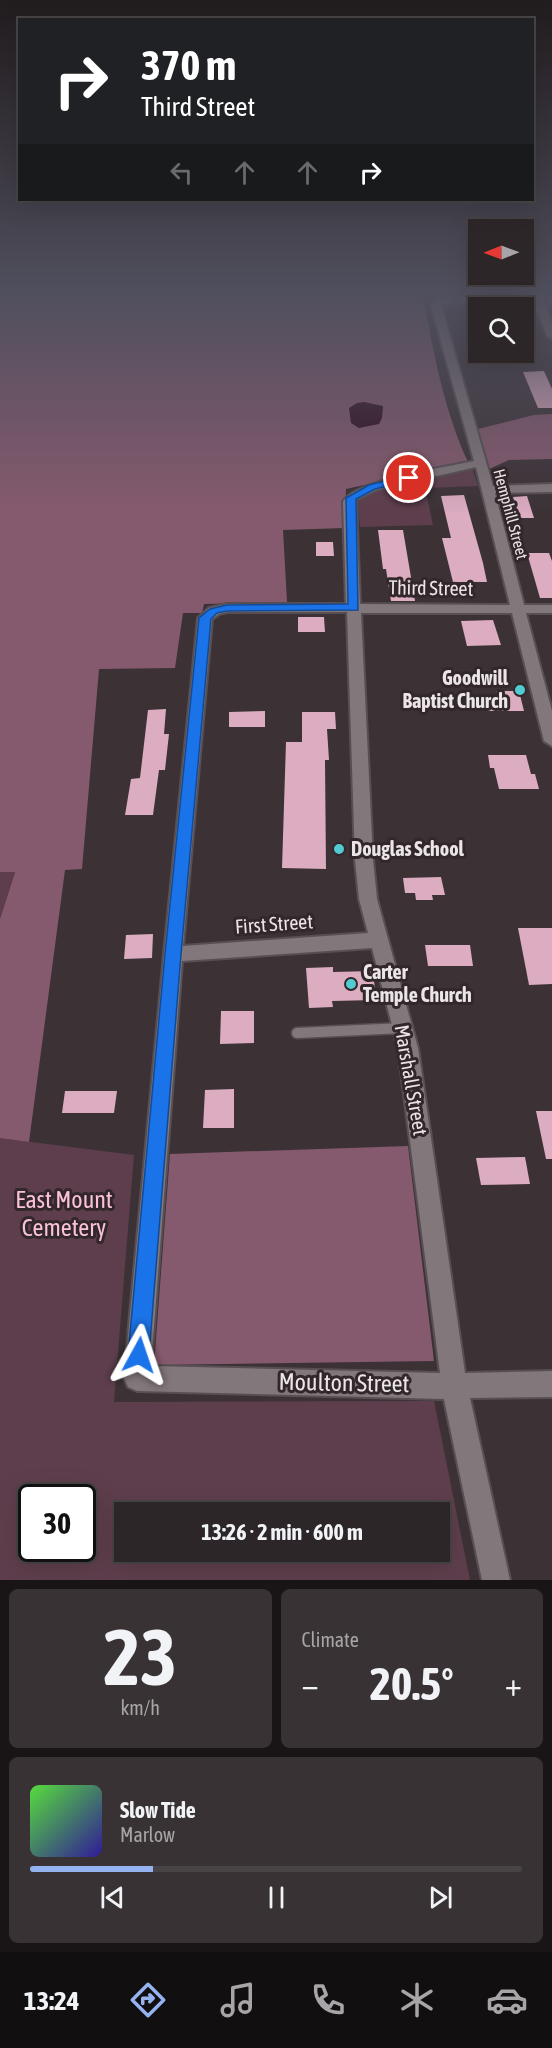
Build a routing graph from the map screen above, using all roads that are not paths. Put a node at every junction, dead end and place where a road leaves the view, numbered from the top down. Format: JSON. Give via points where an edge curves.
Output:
{"nodes":[{"id":1,"x":453,"y":366,"type":"edge"},
{"id":2,"x":480,"y":464,"type":"junction"},
{"id":3,"x":552,"y":488,"type":"edge"},
{"id":4,"x":488,"y":490,"type":"junction"},
{"id":5,"x":354,"y":607,"type":"junction"},
{"id":6,"x":518,"y":609,"type":"junction"},
{"id":7,"x":552,"y":609,"type":"edge"},
{"id":8,"x":552,"y":741,"type":"edge"},
{"id":9,"x":378,"y":940,"type":"junction"},
{"id":10,"x":173,"y":954,"type":"junction"},
{"id":11,"x":403,"y":1028,"type":"junction"},
{"id":12,"x":297,"y":1033,"type":"dead end"},
{"id":13,"x":552,"y":1384,"type":"edge"},
{"id":14,"x":454,"y":1386,"type":"junction"},
{"id":15,"x":496,"y":1580,"type":"edge"}],
"edges":[{"from":1,"to":2,"type":"street","name":"Hemphill Street"},
{"from":2,"to":4,"type":"street","name":"Hemphill Street"},
{"from":2,"to":5,"type":"street","name":"Marshall Street","via":[[372,487],[351,498]]},
{"from":3,"to":4,"type":"street"},
{"from":4,"to":6,"type":"street","name":"Hemphill Street"},
{"from":5,"to":6,"type":"street","name":"Third Street"},
{"from":5,"to":9,"type":"street","name":"Marshall Street","via":[[364,860]]},
{"from":5,"to":10,"type":"street","name":"Third Street","via":[[227,608],[205,618]]},
{"from":6,"to":7,"type":"street","name":"Third Street"},
{"from":6,"to":8,"type":"street","name":"Hemphill Street"},
{"from":9,"to":10,"type":"street","name":"First Street"},
{"from":9,"to":11,"type":"street","name":"Marshall Street"},
{"from":10,"to":14,"type":"street","name":"Moulton Street","via":[[137,1378]]},
{"from":11,"to":12,"type":"lane"},
{"from":11,"to":14,"type":"street","name":"Marshall Street"},
{"from":13,"to":14,"type":"street","name":"Moulton Street"},
{"from":14,"to":15,"type":"street","name":"Marshall Street"}]}
